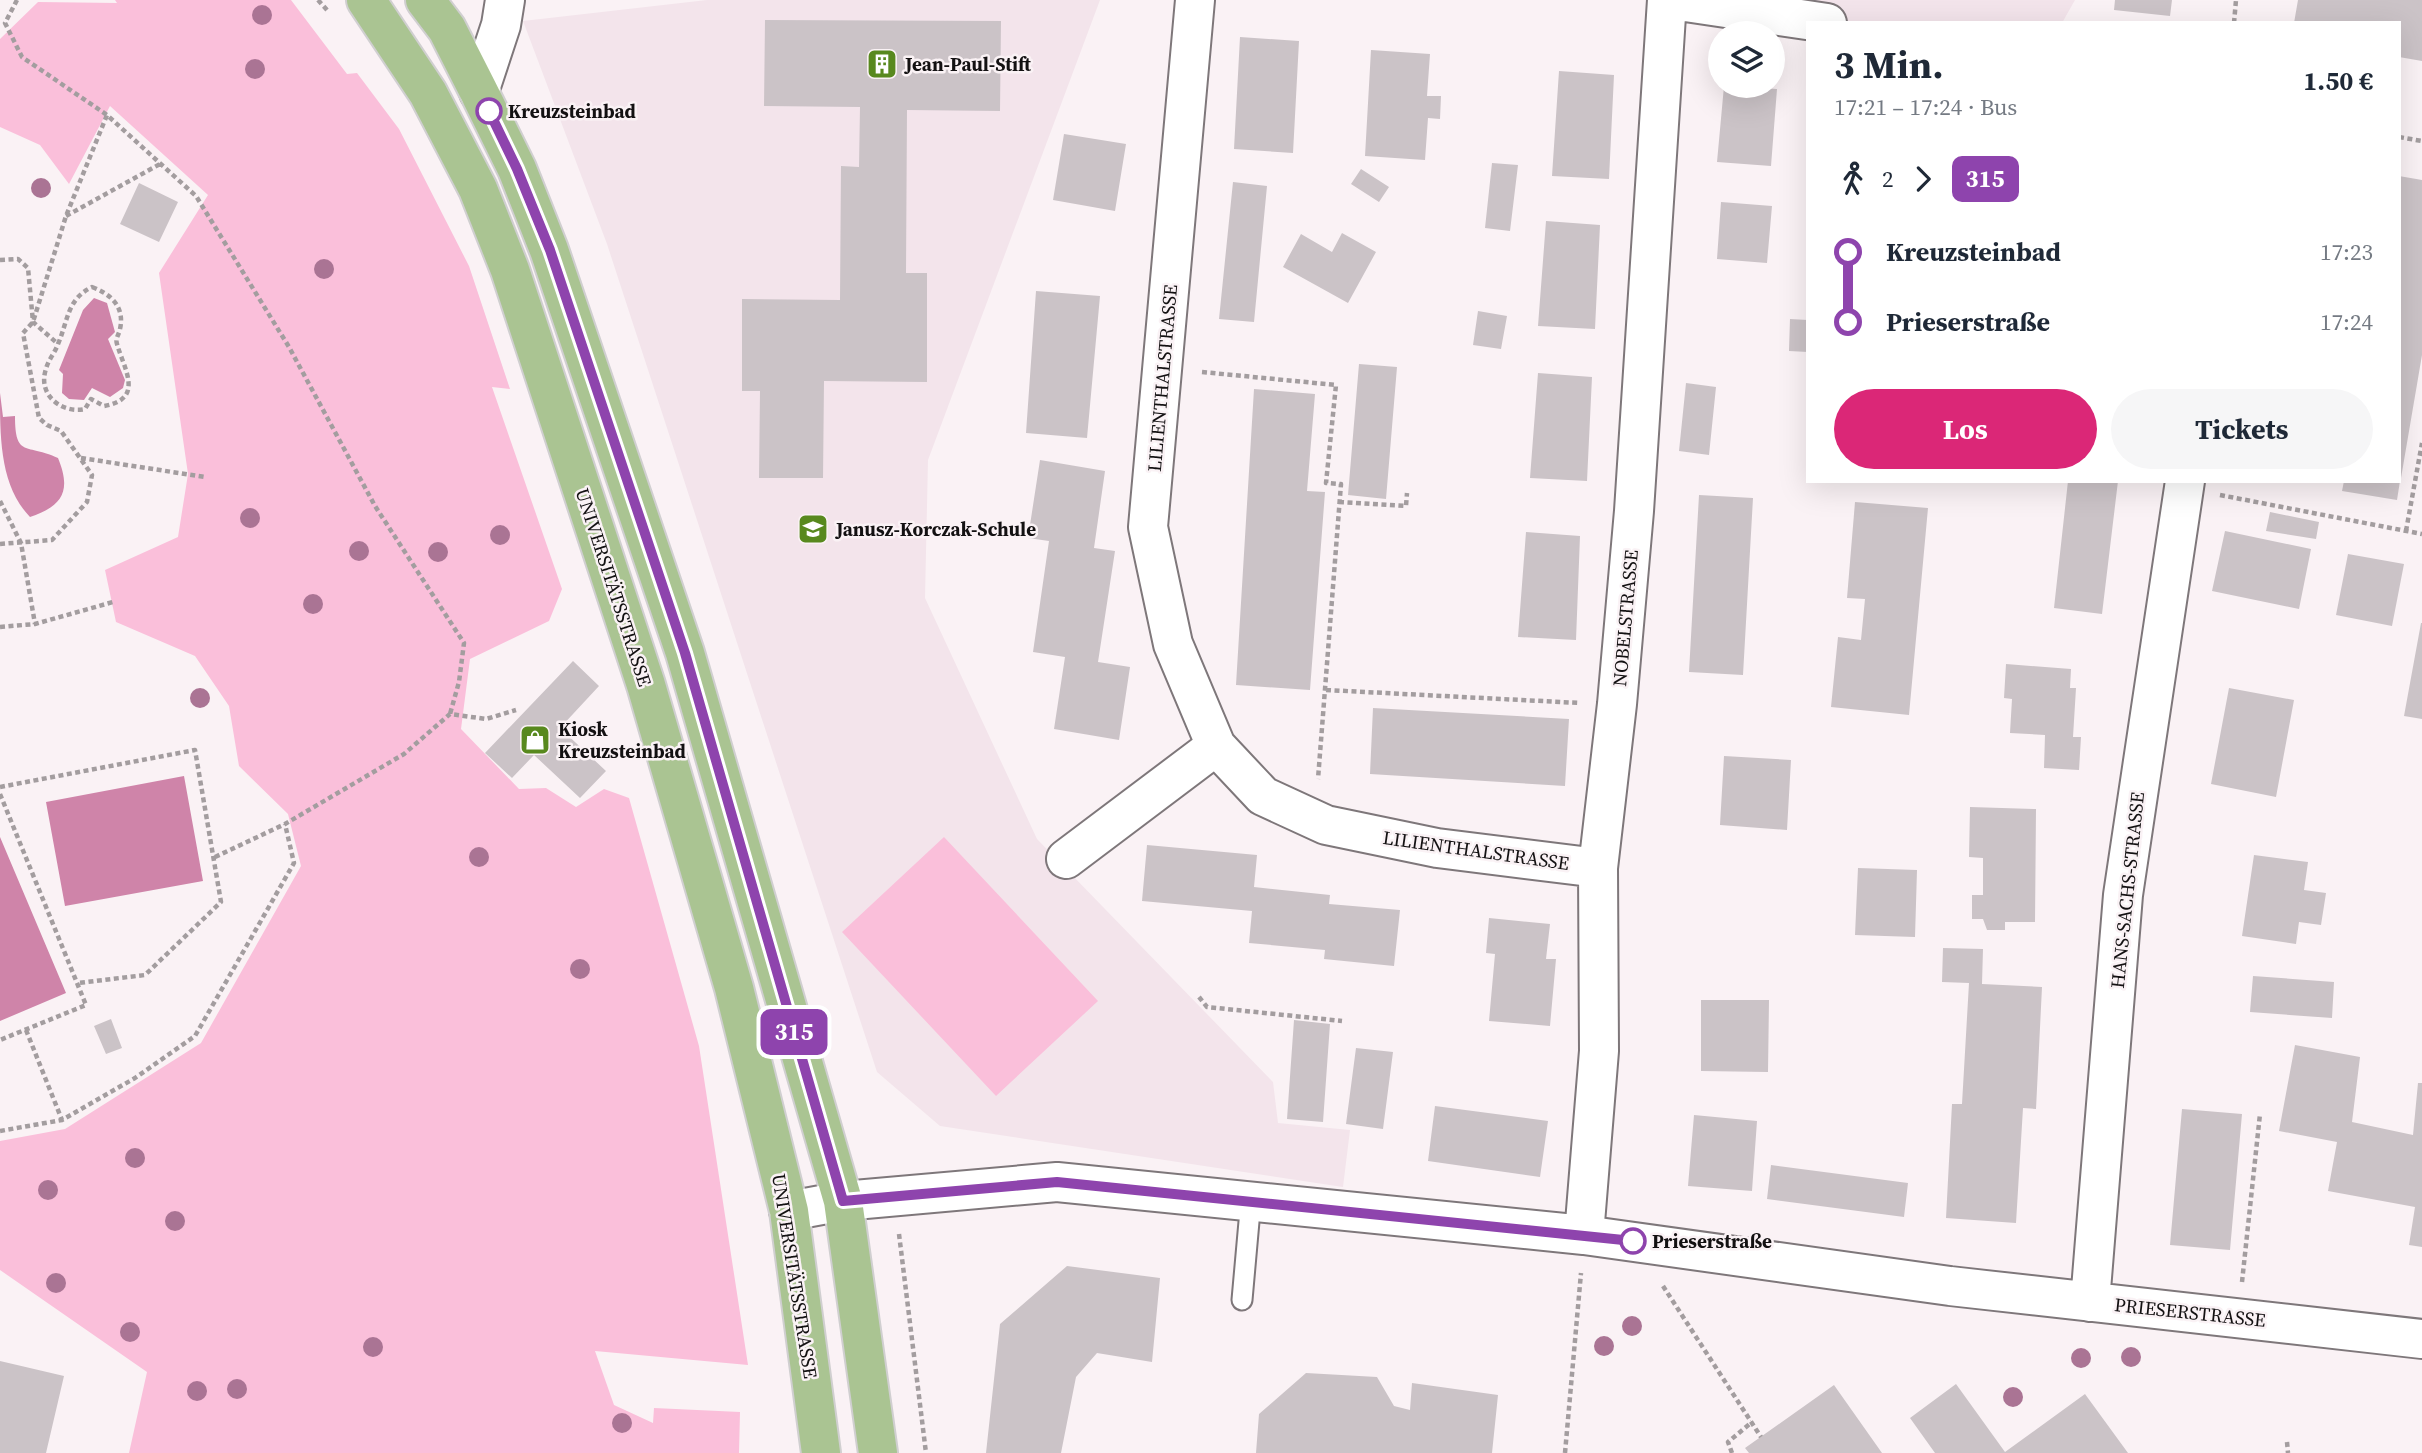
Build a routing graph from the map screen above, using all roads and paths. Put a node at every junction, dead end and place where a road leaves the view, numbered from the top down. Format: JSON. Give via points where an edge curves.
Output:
{"nodes":[{"id":1,"x":17,"y":0,"type":"edge"},
{"id":2,"x":318,"y":0,"type":"edge"},
{"id":3,"x":366,"y":0,"type":"edge"},
{"id":4,"x":425,"y":0,"type":"edge"},
{"id":5,"x":505,"y":0,"type":"edge"},
{"id":6,"x":1195,"y":0,"type":"edge"},
{"id":7,"x":1669,"y":0,"type":"edge"},
{"id":8,"x":2236,"y":0,"type":"edge"},
{"id":9,"x":331,"y":15,"type":"dead end"},
{"id":10,"x":1813,"y":21,"type":"edge"},
{"id":11,"x":2234,"y":21,"type":"edge"},
{"id":12,"x":5,"y":23,"type":"junction"},
{"id":13,"x":0,"y":28,"type":"edge"},
{"id":14,"x":479,"y":92,"type":"junction"},
{"id":15,"x":107,"y":115,"type":"junction"},
{"id":16,"x":2401,"y":137,"type":"edge"},
{"id":17,"x":2422,"y":141,"type":"edge"},
{"id":18,"x":160,"y":164,"type":"junction"},
{"id":19,"x":66,"y":216,"type":"junction"},
{"id":20,"x":0,"y":260,"type":"edge"},
{"id":21,"x":33,"y":322,"type":"junction"},
{"id":22,"x":58,"y":344,"type":"junction"},
{"id":23,"x":1163,"y":368,"type":"junction"},
{"id":24,"x":2422,"y":443,"type":"edge"},
{"id":25,"x":80,"y":458,"type":"junction"},
{"id":26,"x":205,"y":477,"type":"dead end"},
{"id":27,"x":2185,"y":485,"type":"edge"},
{"id":28,"x":1407,"y":493,"type":"dead end"},
{"id":29,"x":0,"y":500,"type":"edge"},
{"id":30,"x":1339,"y":502,"type":"junction"},
{"id":31,"x":2406,"y":531,"type":"junction"},
{"id":32,"x":2422,"y":534,"type":"edge"},
{"id":33,"x":21,"y":543,"type":"junction"},
{"id":34,"x":0,"y":544,"type":"edge"},
{"id":35,"x":113,"y":601,"type":"dead end"},
{"id":36,"x":35,"y":624,"type":"junction"},
{"id":37,"x":0,"y":627,"type":"edge"},
{"id":38,"x":1326,"y":690,"type":"junction"},
{"id":39,"x":1618,"y":705,"type":"junction"},
{"id":40,"x":516,"y":710,"type":"dead end"},
{"id":41,"x":450,"y":714,"type":"junction"},
{"id":42,"x":1216,"y":746,"type":"junction"},
{"id":43,"x":0,"y":787,"type":"edge"},
{"id":44,"x":0,"y":794,"type":"edge"},
{"id":45,"x":1314,"y":821,"type":"junction"},
{"id":46,"x":285,"y":824,"type":"junction"},
{"id":47,"x":215,"y":857,"type":"junction"},
{"id":48,"x":1066,"y":859,"type":"dead end"},
{"id":49,"x":1598,"y":868,"type":"junction"},
{"id":50,"x":78,"y":983,"type":"junction"},
{"id":51,"x":1199,"y":997,"type":"dead end"},
{"id":52,"x":1342,"y":1021,"type":"dead end"},
{"id":53,"x":26,"y":1030,"type":"junction"},
{"id":54,"x":0,"y":1040,"type":"edge"},
{"id":55,"x":2260,"y":1114,"type":"dead end"},
{"id":56,"x":62,"y":1120,"type":"junction"},
{"id":57,"x":0,"y":1131,"type":"edge"},
{"id":58,"x":894,"y":1198,"type":"junction"},
{"id":59,"x":1251,"y":1199,"type":"junction"},
{"id":60,"x":843,"y":1201,"type":"junction"},
{"id":61,"x":789,"y":1211,"type":"junction"},
{"id":62,"x":1584,"y":1235,"type":"junction"},
{"id":63,"x":1647,"y":1243,"type":"junction"},
{"id":64,"x":1242,"y":1300,"type":"dead end"},
{"id":65,"x":2090,"y":1302,"type":"junction"},
{"id":66,"x":2238,"y":1317,"type":"junction"},
{"id":67,"x":2422,"y":1339,"type":"edge"},
{"id":68,"x":1752,"y":1422,"type":"junction"},
{"id":69,"x":1761,"y":1437,"type":"dead end"},
{"id":70,"x":2287,"y":1442,"type":"dead end"},
{"id":71,"x":821,"y":1453,"type":"edge"},
{"id":72,"x":878,"y":1453,"type":"edge"},
{"id":73,"x":926,"y":1453,"type":"edge"},
{"id":74,"x":1565,"y":1453,"type":"edge"},
{"id":75,"x":1732,"y":1453,"type":"edge"},
{"id":76,"x":2288,"y":1453,"type":"edge"}],
"edges":[{"from":1,"to":12,"type":"path"},
{"from":2,"to":9,"type":"path"},
{"from":3,"to":61,"type":"main road","name":"UNIVERSITÄTSSTRASSE","via":[[428,93],[478,189],[510,270],[646,685],[734,988]]},
{"from":4,"to":14,"type":"main road","via":[[447,29]]},
{"from":5,"to":14,"type":"street"},
{"from":6,"to":23,"type":"street","name":"LILIENTHALSTRASSE"},
{"from":7,"to":10,"type":"street"},
{"from":7,"to":39,"type":"street","name":"NOBELSTRASSE"},
{"from":8,"to":11,"type":"path"},
{"from":12,"to":13,"type":"path"},
{"from":12,"to":15,"type":"path","via":[[22,57]]},
{"from":14,"to":60,"type":"main road","via":[[550,250],[685,653]]},
{"from":15,"to":18,"type":"path"},
{"from":15,"to":19,"type":"path"},
{"from":16,"to":17,"type":"path"},
{"from":18,"to":19,"type":"path"},
{"from":18,"to":41,"type":"path","via":[[196,195],[289,347],[375,506],[464,643]]},
{"from":19,"to":21,"type":"path"},
{"from":20,"to":21,"type":"path","via":[[18,259],[28,268]]},
{"from":21,"to":22,"type":"path"},
{"from":21,"to":25,"type":"path","via":[[23,333],[38,418],[61,430]]},
{"from":22,"to":22,"type":"path","via":[[44,371],[47,391],[56,406],[71,412],[85,410],[91,398],[104,406],[116,404],[127,392],[130,375],[115,340],[121,318],[108,293],[92,287],[80,293],[72,302]]},
{"from":23,"to":30,"type":"path","via":[[1336,385],[1326,483],[1341,484]]},
{"from":23,"to":42,"type":"street","name":"LILIENTHALSTRASSE","via":[[1148,527],[1173,644]]},
{"from":24,"to":31,"type":"path"},
{"from":25,"to":26,"type":"path"},
{"from":25,"to":33,"type":"path","via":[[92,475],[87,502],[52,540]]},
{"from":27,"to":31,"type":"path"},
{"from":27,"to":65,"type":"street","name":"HANS-SACHS-STRASSE","via":[[2123,895]]},
{"from":28,"to":30,"type":"path","via":[[1406,506]]},
{"from":29,"to":33,"type":"path"},
{"from":30,"to":38,"type":"path"},
{"from":31,"to":32,"type":"path"},
{"from":33,"to":34,"type":"path"},
{"from":33,"to":36,"type":"path"},
{"from":35,"to":36,"type":"path"},
{"from":36,"to":37,"type":"path"},
{"from":38,"to":39,"type":"path"},
{"from":38,"to":45,"type":"path"},
{"from":39,"to":49,"type":"street","name":"NOBELSTRASSE"},
{"from":40,"to":41,"type":"path","via":[[486,719]]},
{"from":41,"to":46,"type":"path","via":[[404,754]]},
{"from":42,"to":45,"type":"street","name":"LILIENTHALSTRASSE","via":[[1263,796]]},
{"from":42,"to":48,"type":"street"},
{"from":43,"to":47,"type":"path","via":[[195,750]]},
{"from":44,"to":50,"type":"path"},
{"from":45,"to":49,"type":"street","name":"LILIENTHALSTRASSE","via":[[1437,848]]},
{"from":46,"to":47,"type":"path"},
{"from":46,"to":56,"type":"path","via":[[294,863],[195,1035],[135,1078]]},
{"from":47,"to":50,"type":"path","via":[[221,902],[145,975]]},
{"from":49,"to":62,"type":"street","name":"NOBELSTRASSE","via":[[1599,1051]]},
{"from":50,"to":53,"type":"path","via":[[86,1005]]},
{"from":51,"to":52,"type":"path","via":[[1207,1007]]},
{"from":53,"to":54,"type":"path"},
{"from":53,"to":56,"type":"path"},
{"from":55,"to":66,"type":"path"},
{"from":56,"to":57,"type":"path"},
{"from":58,"to":59,"type":"street","name":"PRIESERSTRASSE","via":[[1057,1182]]},
{"from":58,"to":60,"type":"street","name":"PRIESERSTRASSE"},
{"from":58,"to":73,"type":"path"},
{"from":59,"to":62,"type":"street","name":"PRIESERSTRASSE"},
{"from":59,"to":64,"type":"lane"},
{"from":60,"to":61,"type":"street","name":"PRIESERSTRASSE"},
{"from":60,"to":72,"type":"main road"},
{"from":61,"to":71,"type":"main road","name":"UNIVERSITÄTSSTRASSE"},
{"from":62,"to":63,"type":"street","name":"PRIESERSTRASSE"},
{"from":62,"to":74,"type":"path"},
{"from":63,"to":65,"type":"street","name":"PRIESERSTRASSE"},
{"from":63,"to":68,"type":"path","via":[[1659,1281]]},
{"from":65,"to":66,"type":"street","name":"PRIESERSTRASSE"},
{"from":66,"to":67,"type":"street","name":"PRIESERSTRASSE"},
{"from":68,"to":69,"type":"path"},
{"from":68,"to":75,"type":"path","via":[[1728,1442]]},
{"from":70,"to":76,"type":"path"}]}
